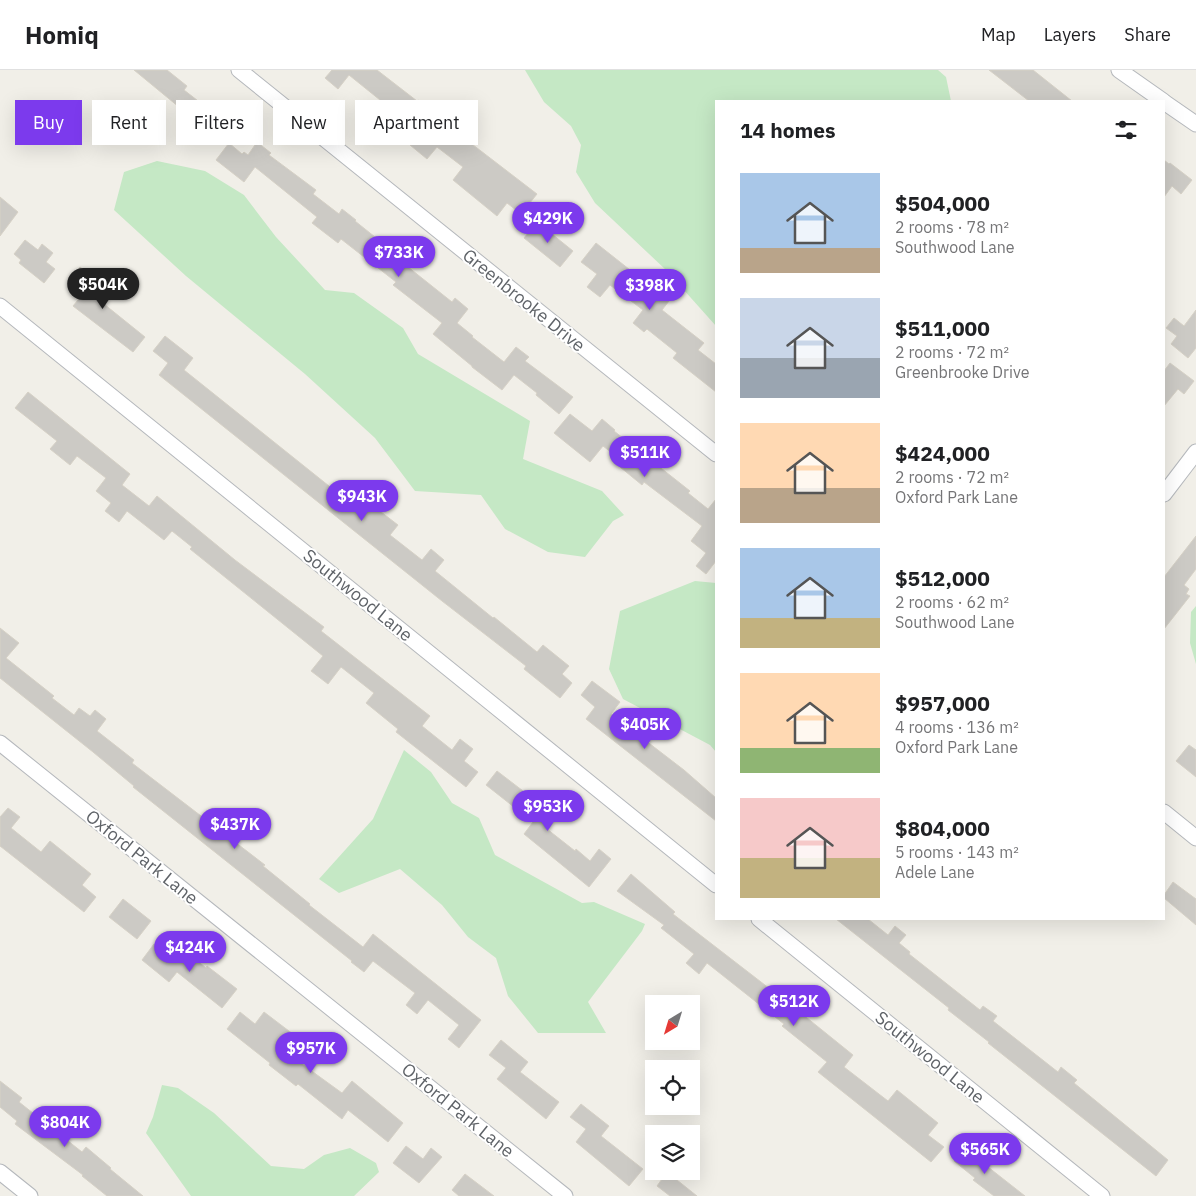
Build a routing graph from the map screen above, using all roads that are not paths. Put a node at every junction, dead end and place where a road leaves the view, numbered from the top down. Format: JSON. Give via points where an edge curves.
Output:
{"nodes":[{"id":1,"x":239,"y":70,"type":"edge"},
{"id":2,"x":1119,"y":70,"type":"edge"},
{"id":3,"x":1163,"y":100,"type":"edge"},
{"id":4,"x":1165,"y":102,"type":"edge"},
{"id":5,"x":1196,"y":124,"type":"edge"},
{"id":6,"x":0,"y":306,"type":"edge"},
{"id":7,"x":1196,"y":452,"type":"edge"},
{"id":8,"x":715,"y":453,"type":"edge"},
{"id":9,"x":1165,"y":493,"type":"edge"},
{"id":10,"x":0,"y":743,"type":"edge"},
{"id":11,"x":1165,"y":813,"type":"edge"},
{"id":12,"x":1196,"y":838,"type":"edge"},
{"id":13,"x":715,"y":883,"type":"edge"},
{"id":14,"x":760,"y":920,"type":"edge"},
{"id":15,"x":0,"y":1172,"type":"edge"},
{"id":16,"x":30,"y":1196,"type":"edge"},
{"id":17,"x":565,"y":1196,"type":"edge"},
{"id":18,"x":1102,"y":1196,"type":"edge"}],
"edges":[{"from":1,"to":8,"type":"street","name":"Greenbrooke Drive"},
{"from":2,"to":3,"type":"street"},
{"from":4,"to":5,"type":"street"},
{"from":6,"to":13,"type":"street","name":"Southwood Lane"},
{"from":7,"to":9,"type":"street"},
{"from":10,"to":17,"type":"street","name":"Oxford Park Lane"},
{"from":11,"to":12,"type":"street"},
{"from":14,"to":18,"type":"street","name":"Southwood Lane"},
{"from":15,"to":16,"type":"street"}]}
